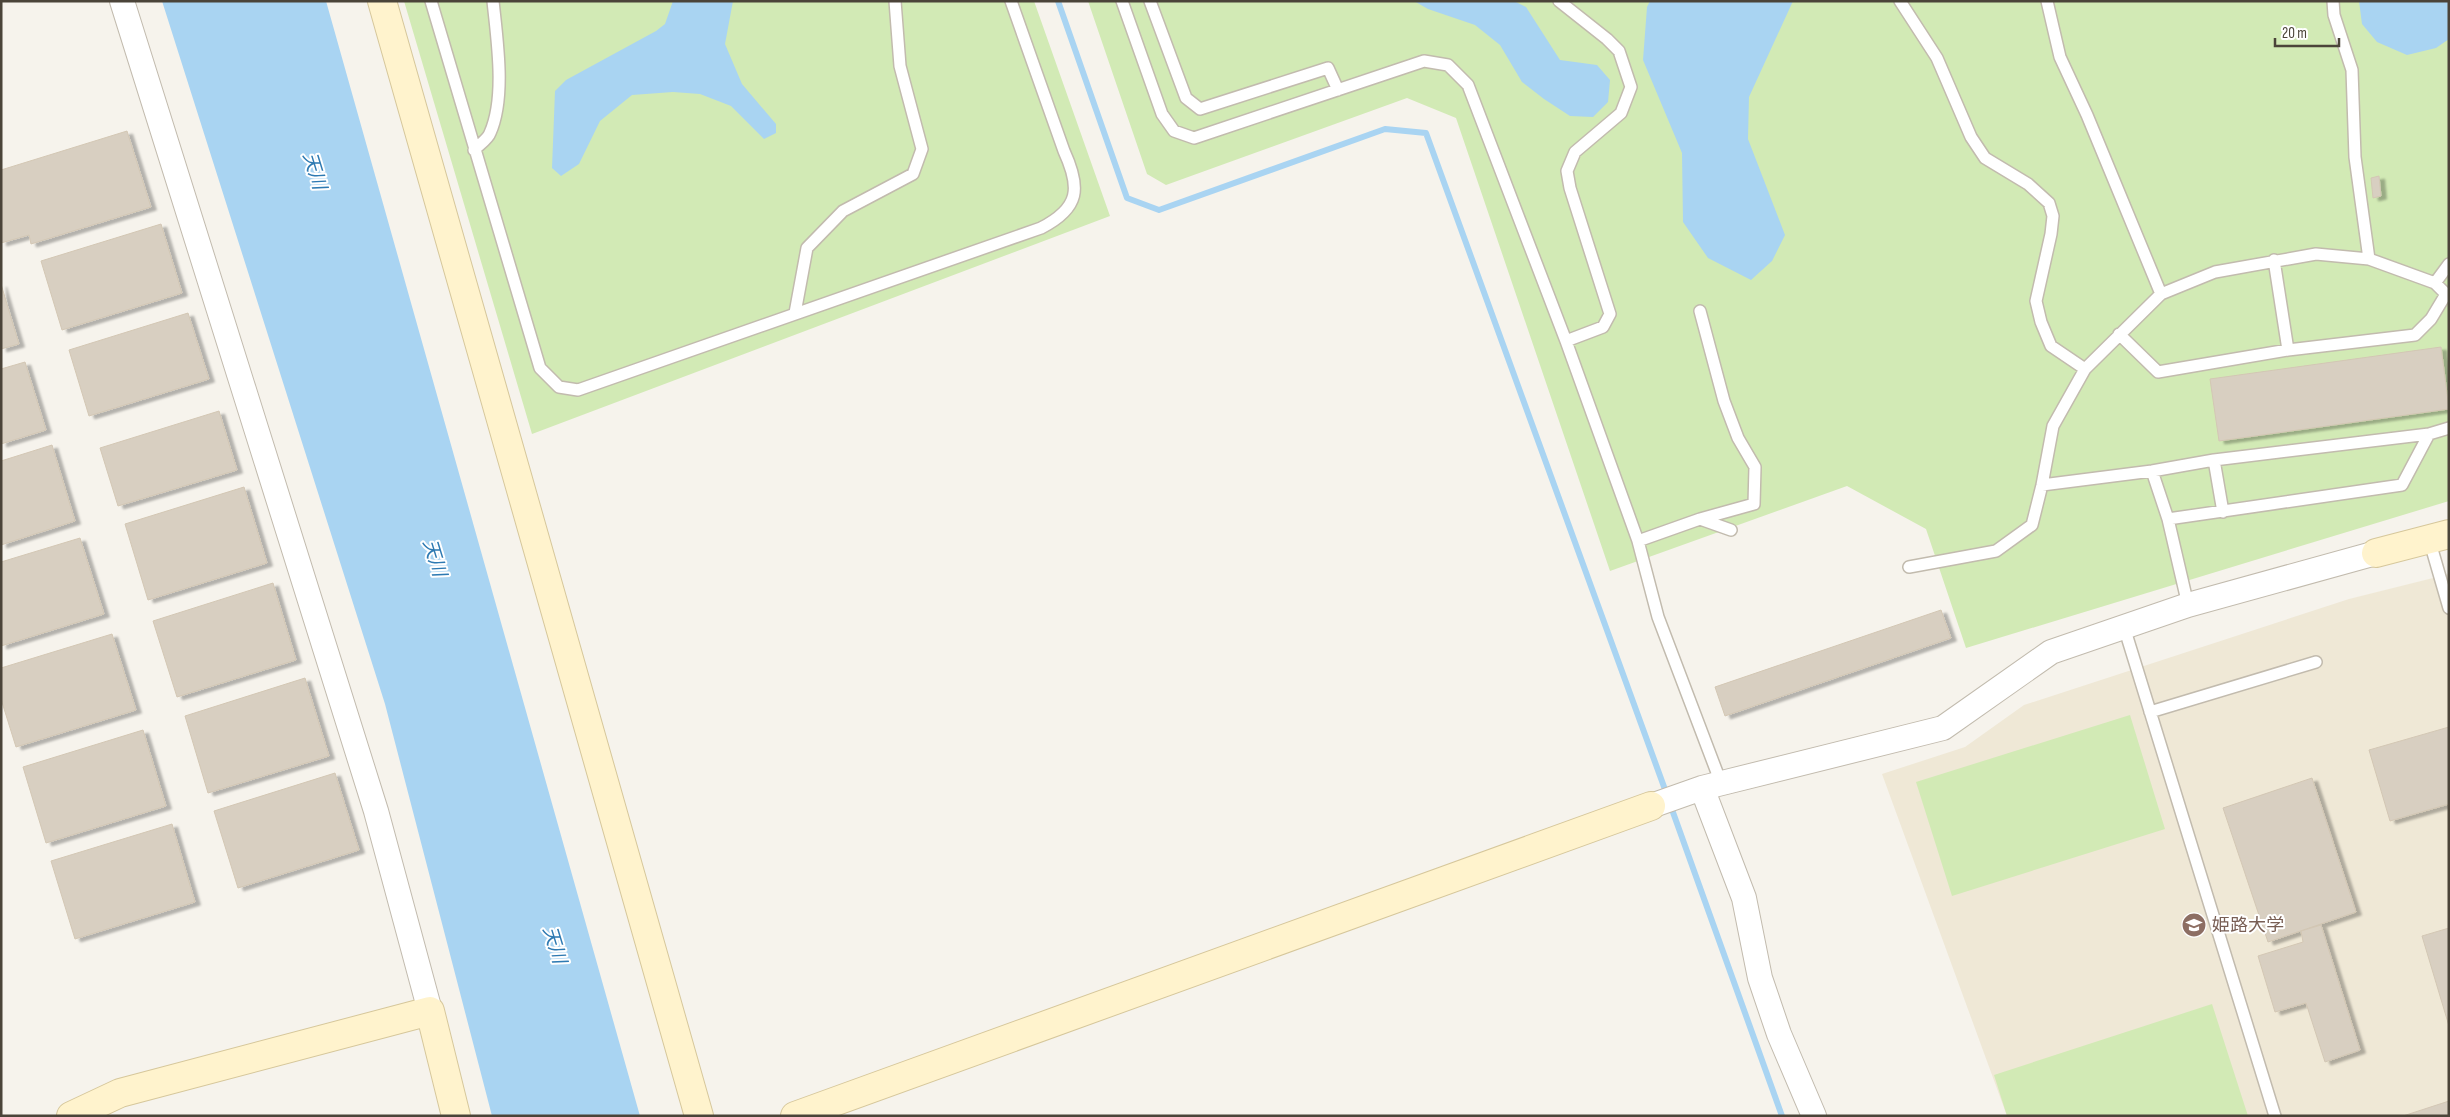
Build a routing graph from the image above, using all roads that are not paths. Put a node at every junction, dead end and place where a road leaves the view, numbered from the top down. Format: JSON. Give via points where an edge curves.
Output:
{"nodes":[{"id":1,"x":122,"y":1,"type":"edge"},
{"id":2,"x":382,"y":1,"type":"edge"},
{"id":3,"x":431,"y":1,"type":"edge"},
{"id":4,"x":493,"y":1,"type":"edge"},
{"id":5,"x":895,"y":1,"type":"edge"},
{"id":6,"x":1011,"y":1,"type":"edge"},
{"id":7,"x":1122,"y":1,"type":"edge"},
{"id":8,"x":1150,"y":1,"type":"edge"},
{"id":9,"x":1559,"y":1,"type":"edge"},
{"id":10,"x":1900,"y":1,"type":"edge"},
{"id":11,"x":2047,"y":1,"type":"edge"},
{"id":12,"x":2333,"y":1,"type":"edge"},
{"id":13,"x":1338,"y":90,"type":"junction"},
{"id":14,"x":474,"y":150,"type":"junction"},
{"id":15,"x":2369,"y":259,"type":"junction"},
{"id":16,"x":2274,"y":260,"type":"junction"},
{"id":17,"x":2449,"y":264,"type":"edge"},
{"id":18,"x":2435,"y":283,"type":"junction"},
{"id":19,"x":2162,"y":294,"type":"junction"},
{"id":20,"x":1700,"y":311,"type":"dead end"},
{"id":21,"x":795,"y":313,"type":"junction"},
{"id":22,"x":2119,"y":334,"type":"junction"},
{"id":23,"x":1566,"y":341,"type":"junction"},
{"id":24,"x":2288,"y":350,"type":"junction"},
{"id":25,"x":2085,"y":370,"type":"junction"},
{"id":26,"x":2449,"y":428,"type":"edge"},
{"id":27,"x":2429,"y":434,"type":"junction"},
{"id":28,"x":2214,"y":460,"type":"junction"},
{"id":29,"x":2152,"y":471,"type":"junction"},
{"id":30,"x":2042,"y":485,"type":"junction"},
{"id":31,"x":2224,"y":512,"type":"junction"},
{"id":32,"x":1700,"y":519,"type":"junction"},
{"id":33,"x":2168,"y":519,"type":"junction"},
{"id":34,"x":1731,"y":530,"type":"dead end"},
{"id":35,"x":2439,"y":536,"type":"edge"},
{"id":36,"x":1638,"y":542,"type":"junction"},
{"id":37,"x":2376,"y":553,"type":"joint"},
{"id":38,"x":1909,"y":568,"type":"dead end"},
{"id":39,"x":2188,"y":605,"type":"junction"},
{"id":40,"x":2449,"y":608,"type":"edge"},
{"id":41,"x":2124,"y":628,"type":"junction"},
{"id":42,"x":2316,"y":662,"type":"dead end"},
{"id":43,"x":2150,"y":712,"type":"junction"},
{"id":44,"x":1711,"y":785,"type":"junction"},
{"id":45,"x":1651,"y":806,"type":"joint"},
{"id":46,"x":430,"y":1011,"type":"junction"},
{"id":47,"x":71,"y":1116,"type":"edge"},
{"id":48,"x":456,"y":1116,"type":"edge"},
{"id":49,"x":699,"y":1116,"type":"edge"},
{"id":50,"x":795,"y":1116,"type":"edge"},
{"id":51,"x":1814,"y":1116,"type":"edge"},
{"id":52,"x":2275,"y":1116,"type":"edge"}],
"edges":[{"from":1,"to":46,"type":"street","via":[[376,811]]},
{"from":2,"to":49,"type":"street"},
{"from":3,"to":14,"type":"lane"},
{"from":4,"to":14,"type":"lane","via":[[499,94],[490,135]]},
{"from":5,"to":21,"type":"lane","via":[[900,66],[922,149],[914,174],[844,211],[807,248]]},
{"from":6,"to":21,"type":"lane","via":[[1074,173],[1073,201],[1060,218],[1041,228]]},
{"from":7,"to":13,"type":"lane","via":[[1162,114],[1174,130],[1194,138]]},
{"from":8,"to":13,"type":"lane","via":[[1186,98],[1200,109],[1328,68]]},
{"from":9,"to":23,"type":"lane","via":[[1619,51],[1631,87],[1621,113],[1575,152],[1567,171],[1610,314],[1603,327]]},
{"from":10,"to":25,"type":"lane","via":[[1937,58],[1971,137],[1985,158],[2028,184],[2049,203],[2053,216],[2051,234],[2036,301],[2051,346]]},
{"from":11,"to":19,"type":"lane","via":[[2060,57]]},
{"from":12,"to":15,"type":"lane","via":[[2334,15],[2352,70],[2355,157]]},
{"from":13,"to":23,"type":"lane","via":[[1424,61],[1448,65],[1468,85]]},
{"from":14,"to":21,"type":"lane","via":[[540,368],[559,387],[578,390]]},
{"from":15,"to":16,"type":"lane","via":[[2316,254]]},
{"from":15,"to":18,"type":"lane"},
{"from":16,"to":19,"type":"lane","via":[[2214,272]]},
{"from":16,"to":24,"type":"lane"},
{"from":17,"to":18,"type":"lane"},
{"from":18,"to":24,"type":"lane","via":[[2446,294],[2431,319],[2415,336]]},
{"from":19,"to":22,"type":"lane"},
{"from":20,"to":32,"type":"lane","via":[[1724,401],[1738,438],[1755,467],[1754,504]]},
{"from":22,"to":24,"type":"lane","via":[[2158,372]]},
{"from":22,"to":25,"type":"lane"},
{"from":23,"to":36,"type":"lane"},
{"from":25,"to":30,"type":"lane","via":[[2053,426]]},
{"from":26,"to":27,"type":"lane"},
{"from":27,"to":28,"type":"lane"},
{"from":27,"to":31,"type":"lane","via":[[2402,485]]},
{"from":28,"to":29,"type":"lane"},
{"from":28,"to":31,"type":"lane"},
{"from":29,"to":30,"type":"lane"},
{"from":29,"to":33,"type":"lane"},
{"from":30,"to":38,"type":"lane","via":[[2032,526],[1996,550]]},
{"from":31,"to":33,"type":"lane"},
{"from":32,"to":34,"type":"lane"},
{"from":32,"to":36,"type":"lane"},
{"from":33,"to":39,"type":"lane"},
{"from":35,"to":37,"type":"street"},
{"from":35,"to":40,"type":"lane"},
{"from":36,"to":44,"type":"lane"},
{"from":37,"to":39,"type":"street"},
{"from":39,"to":41,"type":"street"},
{"from":41,"to":43,"type":"lane"},
{"from":41,"to":44,"type":"street","via":[[2051,652],[1943,728]]},
{"from":42,"to":43,"type":"lane"},
{"from":43,"to":52,"type":"lane"},
{"from":44,"to":45,"type":"street"},
{"from":44,"to":51,"type":"street","via":[[1744,898],[1763,988]]},
{"from":45,"to":50,"type":"street"},
{"from":46,"to":47,"type":"street","via":[[120,1093]]},
{"from":46,"to":48,"type":"street"}]}
